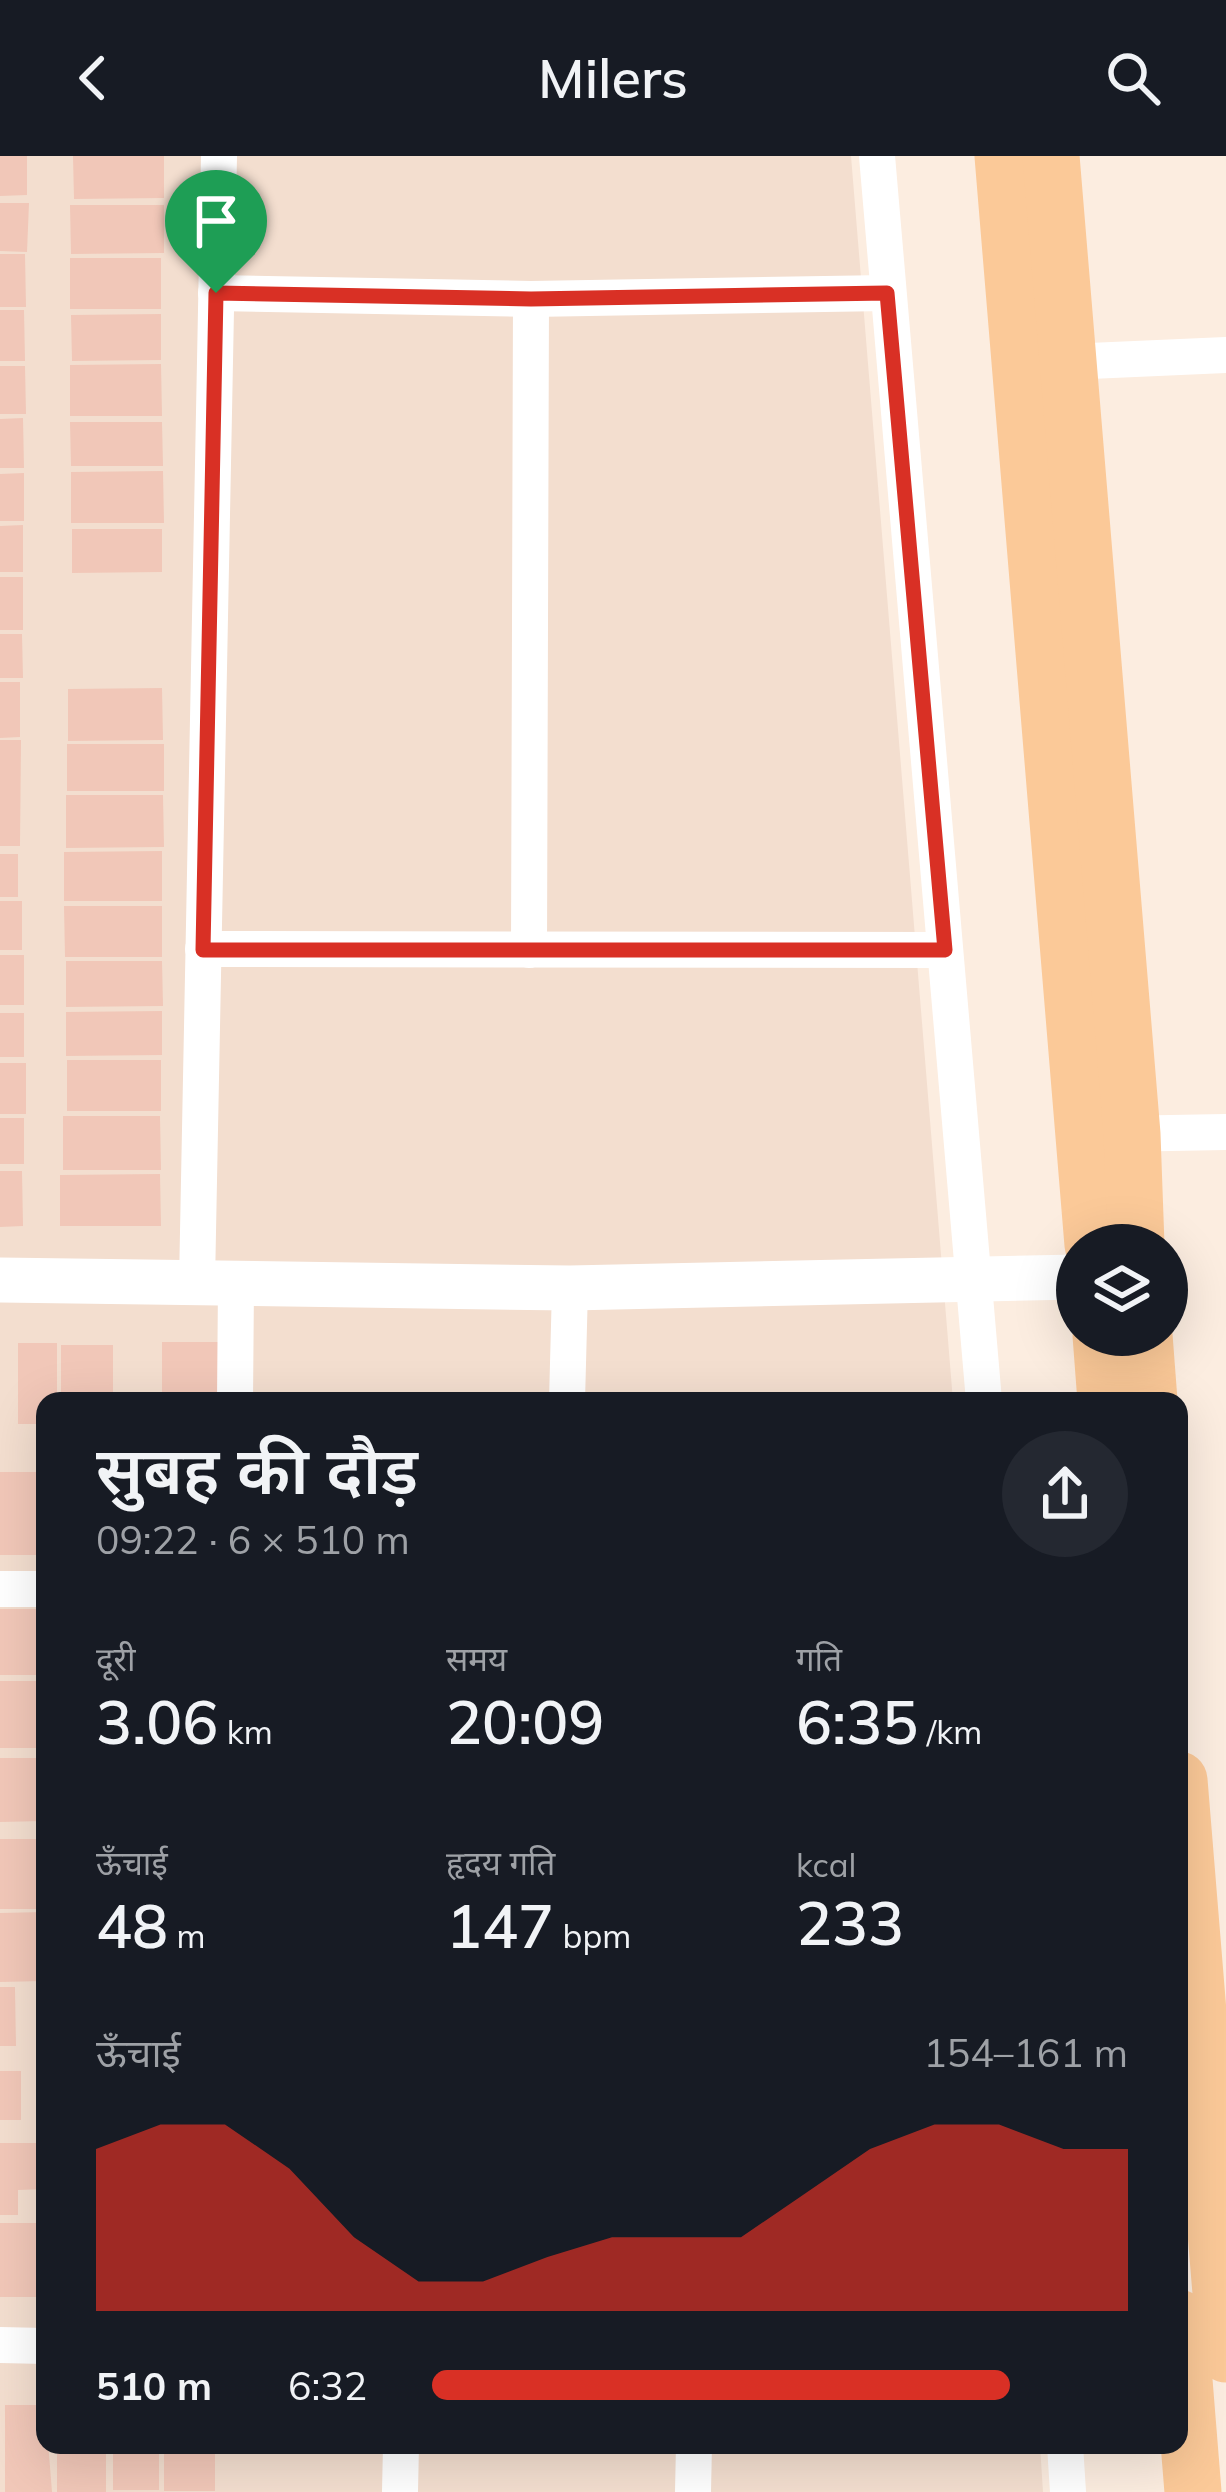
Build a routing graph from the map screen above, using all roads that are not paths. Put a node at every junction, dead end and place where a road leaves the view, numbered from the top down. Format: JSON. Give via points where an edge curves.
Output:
{"nodes":[{"id":1,"x":219,"y":156,"type":"edge"},
{"id":2,"x":877,"y":156,"type":"edge"},
{"id":3,"x":1003,"y":156,"type":"edge"},
{"id":4,"x":1051,"y":156,"type":"edge"},
{"id":5,"x":216,"y":293,"type":"junction"},
{"id":6,"x":887,"y":293,"type":"junction"},
{"id":7,"x":531,"y":299,"type":"junction"},
{"id":8,"x":1226,"y":355,"type":"edge"},
{"id":9,"x":1067,"y":362,"type":"junction"},
{"id":10,"x":203,"y":950,"type":"junction"},
{"id":11,"x":530,"y":950,"type":"junction"},
{"id":12,"x":945,"y":950,"type":"junction"},
{"id":13,"x":1226,"y":1132,"type":"edge"},
{"id":14,"x":1107,"y":1133,"type":"junction"},
{"id":15,"x":1096,"y":1224,"type":"edge"},
{"id":16,"x":1131,"y":1224,"type":"edge"},
{"id":17,"x":1056,"y":1278,"type":"edge"},
{"id":18,"x":0,"y":1280,"type":"edge"},
{"id":19,"x":217,"y":1283,"type":"junction"},
{"id":20,"x":975,"y":1284,"type":"junction"},
{"id":21,"x":570,"y":1288,"type":"junction"},
{"id":22,"x":1103,"y":1356,"type":"edge"},
{"id":23,"x":1146,"y":1356,"type":"edge"},
{"id":24,"x":234,"y":1392,"type":"edge"},
{"id":25,"x":567,"y":1392,"type":"edge"},
{"id":26,"x":983,"y":1392,"type":"edge"},
{"id":27,"x":1105,"y":1392,"type":"edge"},
{"id":28,"x":1148,"y":1392,"type":"edge"},
{"id":29,"x":0,"y":1589,"type":"edge"},
{"id":30,"x":36,"y":1589,"type":"edge"},
{"id":31,"x":1188,"y":1826,"type":"edge"},
{"id":32,"x":1208,"y":1927,"type":"edge"},
{"id":33,"x":0,"y":2345,"type":"edge"},
{"id":34,"x":36,"y":2346,"type":"edge"},
{"id":35,"x":1192,"y":2348,"type":"edge"},
{"id":36,"x":401,"y":2454,"type":"edge"},
{"id":37,"x":694,"y":2454,"type":"edge"},
{"id":38,"x":1066,"y":2454,"type":"edge"},
{"id":39,"x":400,"y":2492,"type":"edge"},
{"id":40,"x":693,"y":2492,"type":"edge"},
{"id":41,"x":1068,"y":2492,"type":"edge"},
{"id":42,"x":1193,"y":2492,"type":"edge"}],
"edges":[{"from":1,"to":5,"type":"street"},
{"from":2,"to":6,"type":"street"},
{"from":3,"to":14,"type":"main road"},
{"from":4,"to":9,"type":"main road"},
{"from":5,"to":7,"type":"street"},
{"from":5,"to":10,"type":"street"},
{"from":6,"to":7,"type":"street"},
{"from":6,"to":12,"type":"street"},
{"from":7,"to":11,"type":"street"},
{"from":8,"to":9,"type":"street"},
{"from":9,"to":14,"type":"main road"},
{"from":10,"to":11,"type":"street"},
{"from":10,"to":19,"type":"street"},
{"from":11,"to":12,"type":"street"},
{"from":12,"to":20,"type":"street"},
{"from":13,"to":14,"type":"street"},
{"from":14,"to":15,"type":"main road"},
{"from":14,"to":16,"type":"main road"},
{"from":17,"to":20,"type":"street"},
{"from":18,"to":19,"type":"street"},
{"from":19,"to":21,"type":"street"},
{"from":19,"to":24,"type":"street"},
{"from":20,"to":21,"type":"street"},
{"from":20,"to":26,"type":"street"},
{"from":21,"to":25,"type":"street"},
{"from":22,"to":27,"type":"main road"},
{"from":23,"to":28,"type":"main road"},
{"from":29,"to":30,"type":"street"},
{"from":31,"to":32,"type":"main road"},
{"from":32,"to":35,"type":"main road"},
{"from":33,"to":34,"type":"street"},
{"from":35,"to":42,"type":"main road"},
{"from":36,"to":39,"type":"street"},
{"from":37,"to":40,"type":"street"},
{"from":38,"to":41,"type":"street"}]}
